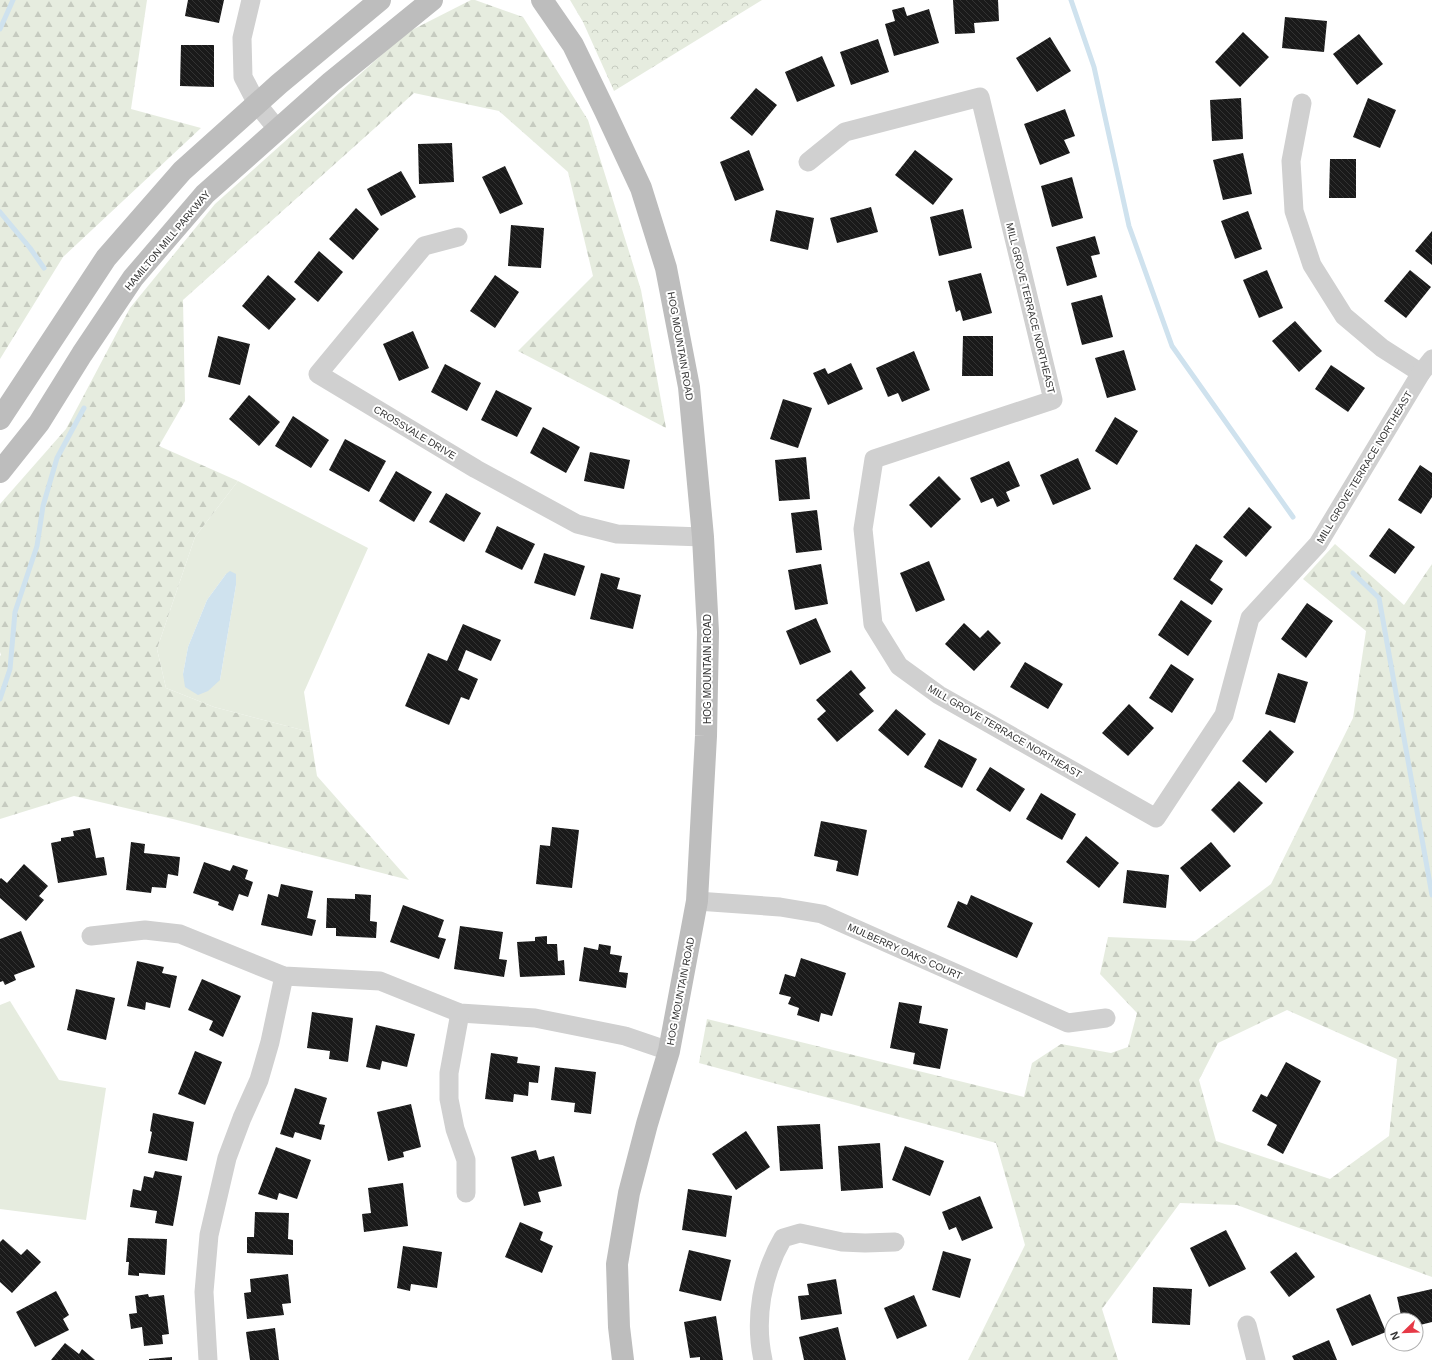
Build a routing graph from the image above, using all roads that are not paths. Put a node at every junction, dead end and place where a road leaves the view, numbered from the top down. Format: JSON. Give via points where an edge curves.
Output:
{"nodes":[{"id":1,"x":251,"y":0,"type":"edge"},
{"id":2,"x":380,"y":0,"type":"edge"},
{"id":3,"x":432,"y":0,"type":"edge"},
{"id":4,"x":542,"y":0,"type":"edge"},
{"id":5,"x":1302,"y":103,"type":"dead end"},
{"id":6,"x":257,"y":104,"type":"junction"},
{"id":7,"x":278,"y":130,"type":"junction"},
{"id":8,"x":808,"y":162,"type":"dead end"},
{"id":9,"x":458,"y":237,"type":"dead end"},
{"id":10,"x":1427,"y":366,"type":"edge"},
{"id":11,"x":0,"y":419,"type":"edge"},
{"id":12,"x":0,"y":472,"type":"edge"},
{"id":13,"x":703,"y":537,"type":"junction"},
{"id":14,"x":697,"y":901,"type":"junction"},
{"id":15,"x":91,"y":936,"type":"dead end"},
{"id":16,"x":284,"y":976,"type":"junction"},
{"id":17,"x":460,"y":1013,"type":"junction"},
{"id":18,"x":1106,"y":1018,"type":"dead end"},
{"id":19,"x":669,"y":1051,"type":"junction"},
{"id":20,"x":466,"y":1193,"type":"dead end"},
{"id":21,"x":895,"y":1242,"type":"dead end"},
{"id":22,"x":1247,"y":1326,"type":"dead end"},
{"id":23,"x":208,"y":1360,"type":"edge"},
{"id":24,"x":623,"y":1360,"type":"edge"},
{"id":25,"x":764,"y":1360,"type":"edge"},
{"id":26,"x":1256,"y":1360,"type":"edge"}],
"edges":[{"from":1,"to":6,"type":"street","via":[[242,38],[243,77]]},
{"from":2,"to":6,"type":"street"},
{"from":3,"to":7,"type":"street","name":"HAMILTON MILL PARKWAY","via":[[331,82]]},
{"from":4,"to":13,"type":"street","name":"HOG MOUNTAIN ROAD","via":[[573,45],[641,188],[666,268],[689,387]]},
{"from":5,"to":10,"type":"street","via":[[1291,161],[1293,196],[1294,211],[1312,265],[1344,316],[1382,348]]},
{"from":6,"to":7,"type":"street"},
{"from":6,"to":11,"type":"street","via":[[182,171],[106,258]]},
{"from":7,"to":12,"type":"street","name":"HAMILTON MILL PARKWAY","via":[[205,194],[133,278],[39,423]]},
{"from":8,"to":10,"type":"street","name":"MILL GROVE TERRACE NORTHEAST","via":[[845,132],[980,97],[1053,400],[874,459],[863,529],[874,624],[899,666],[939,695],[1156,818],[1224,715],[1250,618],[1318,544]]},
{"from":9,"to":13,"type":"street","name":"CROSSVALE DRIVE","via":[[424,246],[318,374],[476,469],[577,524],[617,534]]},
{"from":13,"to":14,"type":"street","name":"HOG MOUNTAIN ROAD","via":[[708,632],[706,736]]},
{"from":14,"to":18,"type":"street","name":"MULBERRY OAKS COURT","via":[[780,907],[822,914],[1068,1023]]},
{"from":14,"to":19,"type":"street","name":"HOG MOUNTAIN ROAD"},
{"from":15,"to":16,"type":"street","via":[[146,930],[180,934]]},
{"from":16,"to":17,"type":"street","via":[[380,981]]},
{"from":16,"to":23,"type":"street","via":[[259,1080],[227,1158],[210,1235],[204,1292]]},
{"from":17,"to":19,"type":"street","via":[[535,1018],[625,1036]]},
{"from":17,"to":20,"type":"street","via":[[449,1073],[448,1099],[466,1160]]},
{"from":19,"to":24,"type":"street","name":"HOG MOUNTAIN ROAD","via":[[646,1124],[629,1193],[617,1264]]},
{"from":21,"to":25,"type":"street","via":[[842,1242],[800,1233],[783,1238],[775,1252],[763,1291],[759,1322]]},
{"from":22,"to":26,"type":"street"}]}
